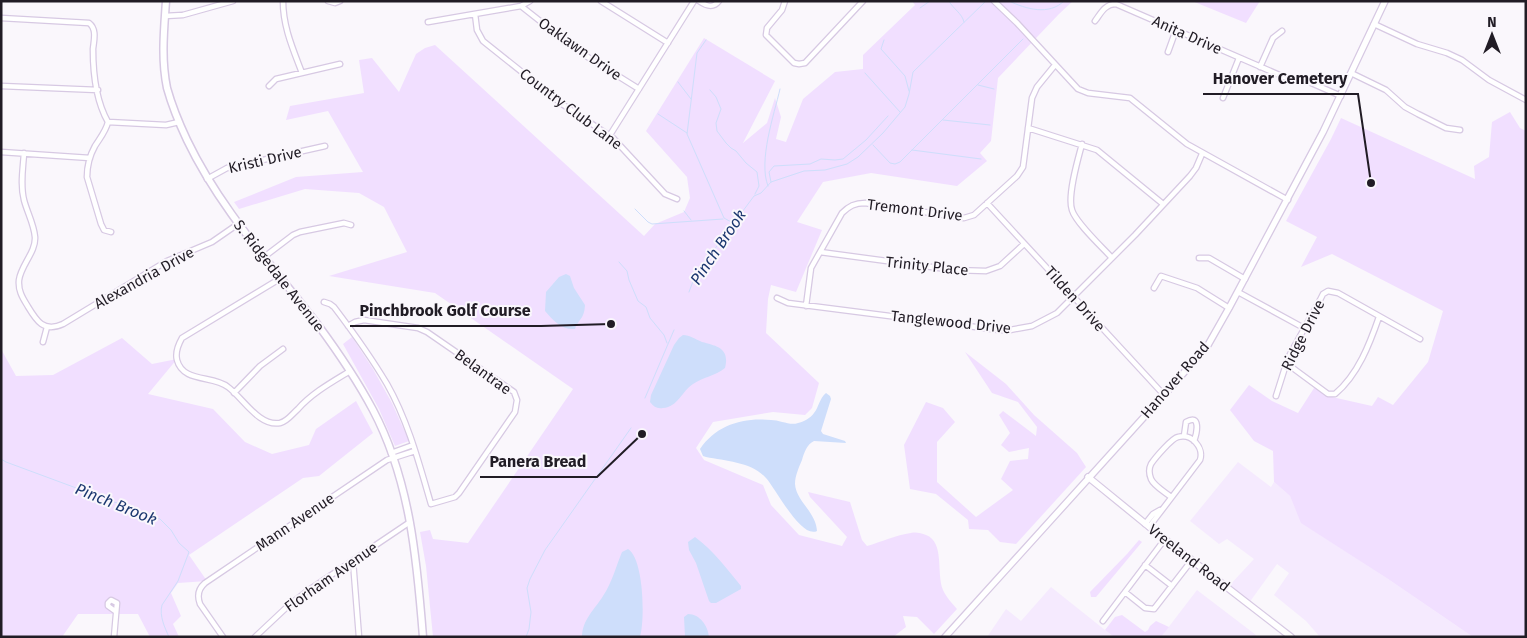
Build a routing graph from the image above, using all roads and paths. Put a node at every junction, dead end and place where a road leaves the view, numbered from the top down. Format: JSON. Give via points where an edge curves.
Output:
{"nodes":[{"id":1,"x":166,"y":1,"type":"edge"},
{"id":2,"x":233,"y":1,"type":"edge"},
{"id":3,"x":283,"y":1,"type":"edge"},
{"id":4,"x":328,"y":1,"type":"edge"},
{"id":5,"x":340,"y":1,"type":"edge"},
{"id":6,"x":530,"y":1,"type":"edge"},
{"id":7,"x":602,"y":1,"type":"edge"},
{"id":8,"x":694,"y":1,"type":"edge"},
{"id":9,"x":699,"y":1,"type":"edge"},
{"id":10,"x":719,"y":1,"type":"edge"},
{"id":11,"x":786,"y":1,"type":"edge"},
{"id":12,"x":863,"y":1,"type":"edge"},
{"id":13,"x":994,"y":1,"type":"edge"},
{"id":14,"x":1384,"y":1,"type":"edge"},
{"id":15,"x":522,"y":6,"type":"junction"},
{"id":16,"x":475,"y":14,"type":"junction"},
{"id":17,"x":165,"y":16,"type":"junction"},
{"id":18,"x":1,"y":18,"type":"edge"},
{"id":19,"x":1095,"y":21,"type":"dead end"},
{"id":20,"x":428,"y":22,"type":"dead end"},
{"id":21,"x":1374,"y":24,"type":"junction"},
{"id":22,"x":1176,"y":30,"type":"junction"},
{"id":23,"x":1282,"y":31,"type":"dead end"},
{"id":24,"x":668,"y":43,"type":"junction"},
{"id":25,"x":1168,"y":52,"type":"dead end"},
{"id":26,"x":1239,"y":58,"type":"junction"},
{"id":27,"x":340,"y":64,"type":"dead end"},
{"id":28,"x":1055,"y":65,"type":"junction"},
{"id":29,"x":1260,"y":67,"type":"junction"},
{"id":30,"x":302,"y":73,"type":"junction"},
{"id":31,"x":1352,"y":73,"type":"junction"},
{"id":32,"x":1,"y":86,"type":"edge"},
{"id":33,"x":269,"y":86,"type":"dead end"},
{"id":34,"x":638,"y":89,"type":"junction"},
{"id":35,"x":98,"y":90,"type":"junction"},
{"id":36,"x":1341,"y":96,"type":"junction"},
{"id":37,"x":1222,"y":98,"type":"dead end"},
{"id":38,"x":1526,"y":100,"type":"edge"},
{"id":39,"x":108,"y":122,"type":"junction"},
{"id":40,"x":179,"y":122,"type":"junction"},
{"id":41,"x":1028,"y":128,"type":"junction"},
{"id":42,"x":1460,"y":130,"type":"dead end"},
{"id":43,"x":610,"y":135,"type":"junction"},
{"id":44,"x":1082,"y":144,"type":"junction"},
{"id":45,"x":324,"y":146,"type":"dead end"},
{"id":46,"x":1,"y":152,"type":"edge"},
{"id":47,"x":24,"y":154,"type":"junction"},
{"id":48,"x":1202,"y":154,"type":"junction"},
{"id":49,"x":90,"y":158,"type":"junction"},
{"id":50,"x":207,"y":178,"type":"junction"},
{"id":51,"x":677,"y":199,"type":"dead end"},
{"id":52,"x":1288,"y":200,"type":"junction"},
{"id":53,"x":987,"y":203,"type":"junction"},
{"id":54,"x":1163,"y":204,"type":"junction"},
{"id":55,"x":238,"y":224,"type":"junction"},
{"id":56,"x":351,"y":225,"type":"dead end"},
{"id":57,"x":111,"y":232,"type":"dead end"},
{"id":58,"x":1024,"y":244,"type":"junction"},
{"id":59,"x":820,"y":252,"type":"junction"},
{"id":60,"x":264,"y":257,"type":"junction"},
{"id":61,"x":1112,"y":258,"type":"junction"},
{"id":62,"x":1199,"y":258,"type":"dead end"},
{"id":63,"x":280,"y":278,"type":"junction"},
{"id":64,"x":1245,"y":278,"type":"junction"},
{"id":65,"x":1154,"y":288,"type":"dead end"},
{"id":66,"x":1238,"y":292,"type":"junction"},
{"id":67,"x":1073,"y":297,"type":"junction"},
{"id":68,"x":778,"y":298,"type":"dead end"},
{"id":69,"x":324,"y":302,"type":"dead end"},
{"id":70,"x":806,"y":306,"type":"junction"},
{"id":71,"x":1229,"y":308,"type":"junction"},
{"id":72,"x":1378,"y":317,"type":"junction"},
{"id":73,"x":348,"y":326,"type":"junction"},
{"id":74,"x":47,"y":327,"type":"junction"},
{"id":75,"x":1304,"y":328,"type":"junction"},
{"id":76,"x":1420,"y":339,"type":"dead end"},
{"id":77,"x":43,"y":342,"type":"dead end"},
{"id":78,"x":283,"y":349,"type":"dead end"},
{"id":79,"x":1286,"y":363,"type":"junction"},
{"id":80,"x":350,"y":371,"type":"junction"},
{"id":81,"x":234,"y":393,"type":"junction"},
{"id":82,"x":1164,"y":395,"type":"junction"},
{"id":83,"x":1276,"y":396,"type":"dead end"},
{"id":84,"x":1184,"y":436,"type":"junction"},
{"id":85,"x":1194,"y":441,"type":"junction"},
{"id":86,"x":413,"y":445,"type":"junction"},
{"id":87,"x":416,"y":452,"type":"junction"},
{"id":88,"x":392,"y":456,"type":"junction"},
{"id":89,"x":1088,"y":477,"type":"junction"},
{"id":90,"x":1171,"y":497,"type":"junction"},
{"id":91,"x":410,"y":522,"type":"junction"},
{"id":92,"x":1147,"y":525,"type":"junction"},
{"id":93,"x":1165,"y":539,"type":"junction"},
{"id":94,"x":1192,"y":560,"type":"junction"},
{"id":95,"x":353,"y":561,"type":"junction"},
{"id":96,"x":1145,"y":565,"type":"junction"},
{"id":97,"x":1172,"y":586,"type":"junction"},
{"id":98,"x":1125,"y":592,"type":"junction"},
{"id":99,"x":115,"y":611,"type":"dead end"},
{"id":100,"x":1102,"y":621,"type":"dead end"},
{"id":101,"x":114,"y":637,"type":"edge"},
{"id":102,"x":223,"y":637,"type":"edge"},
{"id":103,"x":255,"y":637,"type":"edge"},
{"id":104,"x":359,"y":637,"type":"edge"},
{"id":105,"x":423,"y":637,"type":"edge"},
{"id":106,"x":945,"y":637,"type":"edge"},
{"id":107,"x":1291,"y":637,"type":"edge"}],
"edges":[{"from":1,"to":17,"type":"main road","name":"S. Ridgedale Avenue"},
{"from":2,"to":17,"type":"street","via":[[183,15]]},
{"from":3,"to":30,"type":"street","via":[[283,18]]},
{"from":4,"to":5,"type":"street"},
{"from":6,"to":15,"type":"street"},
{"from":7,"to":24,"type":"street"},
{"from":8,"to":24,"type":"street"},
{"from":9,"to":10,"type":"street","via":[[709,6]]},
{"from":11,"to":12,"type":"street","via":[[767,28],[766,36],[799,64],[805,63]]},
{"from":13,"to":28,"type":"street"},
{"from":14,"to":21,"type":"street","name":"Hanover Road"},
{"from":15,"to":16,"type":"street"},
{"from":15,"to":34,"type":"street","name":"Oaklawn Drive","via":[[578,51]]},
{"from":16,"to":20,"type":"street"},
{"from":16,"to":43,"type":"street","name":"Country Club Lane","via":[[477,30],[483,41],[562,104]]},
{"from":17,"to":40,"type":"main road","name":"S. Ridgedale Avenue","via":[[164,69]]},
{"from":18,"to":35,"type":"street","via":[[92,24],[93,68]]},
{"from":19,"to":22,"type":"street","name":"Anita Drive","via":[[1106,7],[1114,4]]},
{"from":21,"to":31,"type":"street","name":"Hanover Road"},
{"from":21,"to":38,"type":"street","via":[[1462,60]]},
{"from":22,"to":25,"type":"street"},
{"from":22,"to":26,"type":"street","name":"Anita Drive"},
{"from":23,"to":29,"type":"street","via":[[1272,38]]},
{"from":24,"to":34,"type":"street"},
{"from":26,"to":29,"type":"street","name":"Anita Drive"},
{"from":26,"to":37,"type":"street"},
{"from":27,"to":30,"type":"street"},
{"from":28,"to":41,"type":"street","name":"Tremont Drive","via":[[1034,92]]},
{"from":28,"to":48,"type":"street","via":[[1082,92],[1134,101]]},
{"from":29,"to":36,"type":"street","name":"Anita Drive"},
{"from":30,"to":33,"type":"street","via":[[276,79]]},
{"from":31,"to":36,"type":"street","name":"Hanover Road"},
{"from":31,"to":42,"type":"street","via":[[1386,90],[1418,114],[1446,128]]},
{"from":32,"to":35,"type":"street"},
{"from":34,"to":43,"type":"street"},
{"from":35,"to":39,"type":"street"},
{"from":36,"to":52,"type":"street","name":"Hanover Road"},
{"from":39,"to":40,"type":"street","via":[[166,125]]},
{"from":39,"to":49,"type":"street"},
{"from":40,"to":50,"type":"main road","name":"S. Ridgedale Avenue"},
{"from":41,"to":44,"type":"street"},
{"from":41,"to":53,"type":"street","name":"Tremont Drive","via":[[1021,172]]},
{"from":43,"to":51,"type":"street","name":"Country Club Lane","via":[[665,194]]},
{"from":44,"to":54,"type":"street","via":[[1101,152]]},
{"from":44,"to":61,"type":"street","via":[[1070,198],[1071,208],[1076,219]]},
{"from":45,"to":50,"type":"street","name":"Kristi Drive","via":[[227,168]]},
{"from":46,"to":47,"type":"street"},
{"from":47,"to":49,"type":"street"},
{"from":47,"to":74,"type":"street","via":[[23,194],[35,239],[22,269],[19,286],[36,319]]},
{"from":48,"to":52,"type":"street"},
{"from":48,"to":54,"type":"street","name":"Tanglewood Drive","via":[[1190,176]]},
{"from":49,"to":57,"type":"street","via":[[88,185],[101,224],[104,230]]},
{"from":50,"to":55,"type":"main road","name":"S. Ridgedale Avenue"},
{"from":52,"to":64,"type":"street","name":"Hanover Road"},
{"from":53,"to":58,"type":"street","name":"Tilden Drive"},
{"from":53,"to":59,"type":"street","name":"Tremont Drive","via":[[974,215],[958,218],[854,204],[842,213]]},
{"from":54,"to":61,"type":"street","name":"Tanglewood Drive"},
{"from":55,"to":60,"type":"main road","name":"S. Ridgedale Avenue"},
{"from":55,"to":74,"type":"street","name":"Alexandria Drive","via":[[212,242],[167,261],[63,324]]},
{"from":56,"to":60,"type":"street","via":[[344,223],[300,232]]},
{"from":58,"to":59,"type":"street","name":"Trinity Place","via":[[1000,266],[986,271],[954,270]]},
{"from":58,"to":67,"type":"street","name":"Tilden Drive"},
{"from":59,"to":70,"type":"street","name":"Tremont Drive","via":[[809,273]]},
{"from":60,"to":63,"type":"main road","name":"S. Ridgedale Avenue"},
{"from":61,"to":67,"type":"street","name":"Tanglewood Drive"},
{"from":62,"to":64,"type":"street","via":[[1209,258]]},
{"from":63,"to":80,"type":"main road","name":"S. Ridgedale Avenue","via":[[318,324]]},
{"from":63,"to":81,"type":"street","via":[[186,335],[178,346],[177,361],[184,371],[222,383]]},
{"from":64,"to":66,"type":"street","name":"Hanover Road"},
{"from":65,"to":71,"type":"street","via":[[1161,276],[1198,288]]},
{"from":66,"to":71,"type":"street","name":"Hanover Road"},
{"from":66,"to":75,"type":"street"},
{"from":67,"to":70,"type":"street","name":"Tanglewood Drive","via":[[1041,323],[1010,330]]},
{"from":67,"to":82,"type":"street","name":"Tilden Drive"},
{"from":68,"to":70,"type":"street","name":"Tanglewood Drive"},
{"from":69,"to":73,"type":"street","name":"Belantrae","via":[[334,307]]},
{"from":71,"to":82,"type":"street","name":"Hanover Road","via":[[1208,344]]},
{"from":72,"to":75,"type":"street","name":"Ridge Drive","via":[[1338,293],[1328,291],[1323,294]]},
{"from":72,"to":76,"type":"street","name":"Ridge Drive"},
{"from":72,"to":79,"type":"street","via":[[1372,338],[1356,368],[1336,394],[1328,394]]},
{"from":73,"to":86,"type":"street","name":"Belantrae","via":[[387,385]]},
{"from":73,"to":87,"type":"street","name":"Belantrae","via":[[364,320],[422,330],[516,396],[515,412],[455,497],[431,504]]},
{"from":74,"to":77,"type":"street"},
{"from":75,"to":79,"type":"street","name":"Ridge Drive"},
{"from":78,"to":81,"type":"street","via":[[260,366]]},
{"from":79,"to":83,"type":"street","name":"Ridge Drive"},
{"from":80,"to":81,"type":"street","via":[[280,422],[261,418]]},
{"from":80,"to":88,"type":"main road","name":"S. Ridgedale Avenue","via":[[382,428]]},
{"from":82,"to":89,"type":"street","name":"Hanover Road"},
{"from":84,"to":85,"type":"street"},
{"from":84,"to":85,"type":"street","via":[[1186,422],[1193,420],[1197,426]]},
{"from":84,"to":90,"type":"street","via":[[1172,441],[1150,466],[1153,483]]},
{"from":85,"to":90,"type":"street","via":[[1201,453],[1200,460]]},
{"from":86,"to":87,"type":"street","name":"Belantrae"},
{"from":86,"to":88,"type":"street"},
{"from":87,"to":88,"type":"street"},
{"from":88,"to":91,"type":"main road","name":"S. Ridgedale Avenue"},
{"from":88,"to":102,"type":"street","name":"Mann Avenue","via":[[205,582],[199,590],[200,604]]},
{"from":89,"to":92,"type":"street","name":"Vreeland Road"},
{"from":89,"to":106,"type":"street","name":"Hanover Road"},
{"from":90,"to":92,"type":"street"},
{"from":91,"to":95,"type":"street","name":"Florham Avenue"},
{"from":91,"to":105,"type":"main road","name":"S. Ridgedale Avenue"},
{"from":92,"to":93,"type":"street","name":"Vreeland Road"},
{"from":93,"to":94,"type":"street","name":"Vreeland Road"},
{"from":93,"to":96,"type":"street"},
{"from":94,"to":97,"type":"street"},
{"from":94,"to":107,"type":"street","name":"Vreeland Road"},
{"from":95,"to":103,"type":"street","name":"Florham Avenue","via":[[293,602]]},
{"from":95,"to":104,"type":"street"},
{"from":96,"to":97,"type":"street"},
{"from":96,"to":98,"type":"street"},
{"from":97,"to":98,"type":"street","via":[[1151,610]]},
{"from":98,"to":100,"type":"street"},
{"from":99,"to":101,"type":"street"}]}
